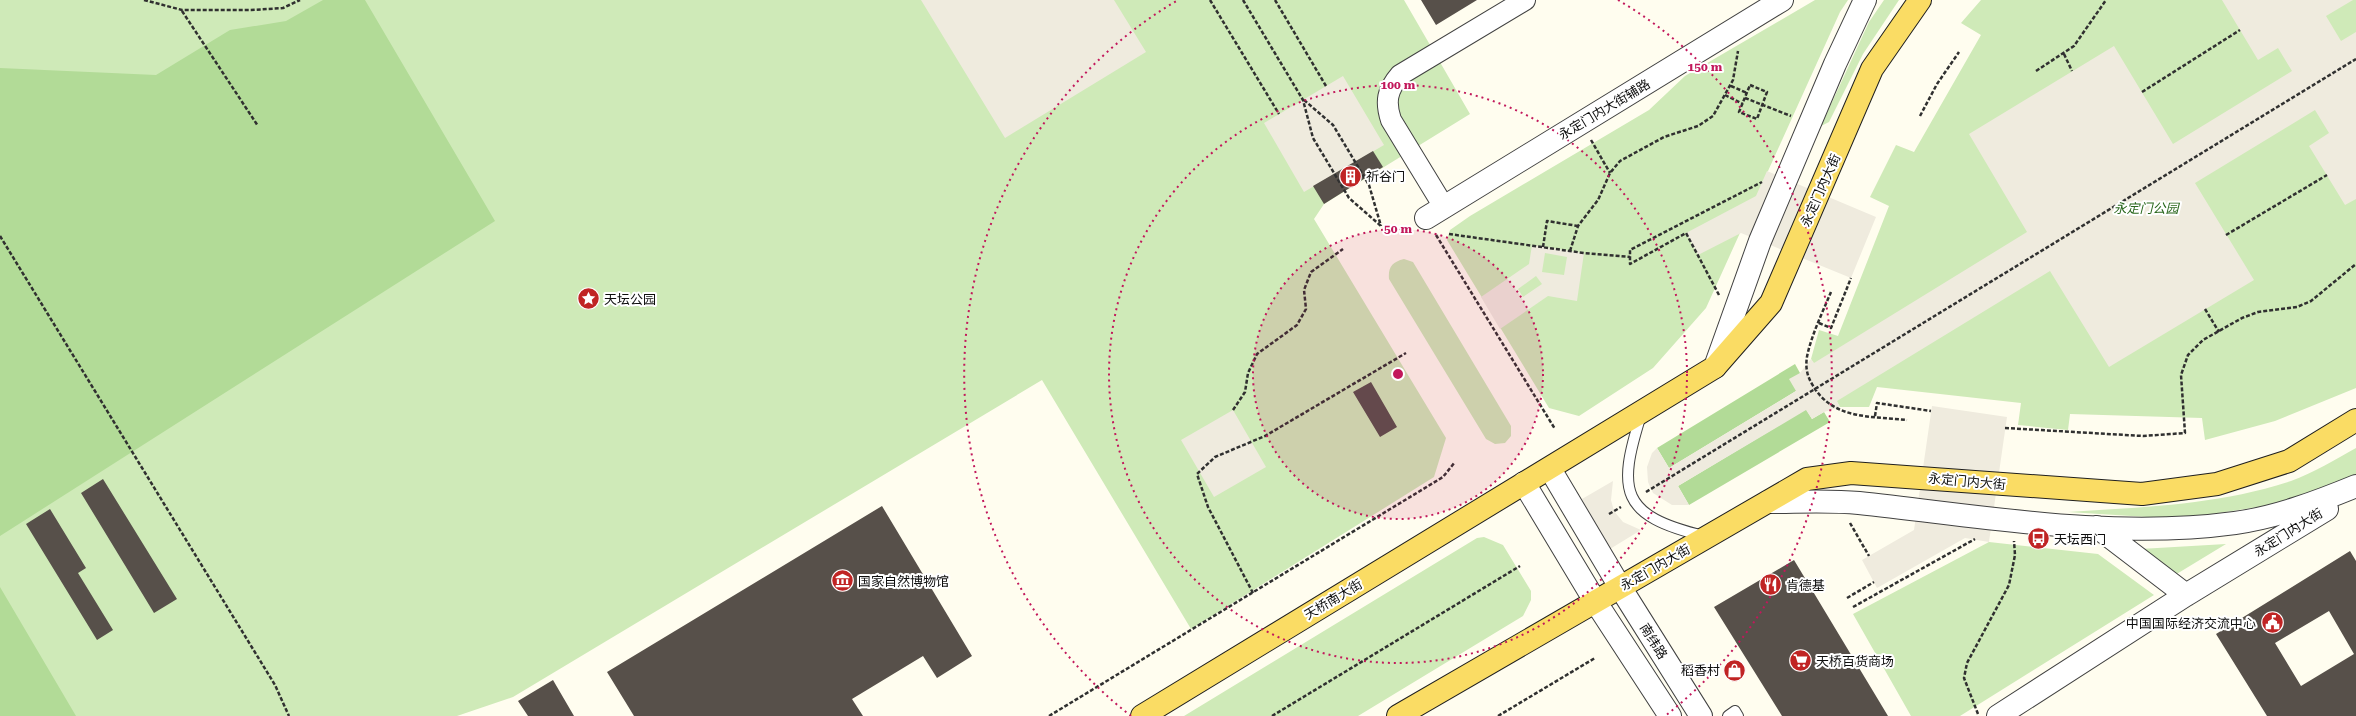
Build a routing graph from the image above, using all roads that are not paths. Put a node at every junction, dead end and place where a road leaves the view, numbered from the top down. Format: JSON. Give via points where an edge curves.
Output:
{"nodes":[{"id":1,"x":1525,"y":0,"type":"edge"},
{"id":2,"x":1782,"y":0,"type":"edge"},
{"id":3,"x":1865,"y":0,"type":"edge"},
{"id":4,"x":1920,"y":0,"type":"edge"},
{"id":5,"x":1435,"y":213,"type":"joint"},
{"id":6,"x":1714,"y":367,"type":"junction"},
{"id":7,"x":1641,"y":413,"type":"junction"},
{"id":8,"x":2356,"y":420,"type":"edge"},
{"id":9,"x":1550,"y":468,"type":"junction"},
{"id":10,"x":1524,"y":483,"type":"junction"},
{"id":11,"x":2356,"y":486,"type":"edge"},
{"id":12,"x":2356,"y":491,"type":"edge"},
{"id":13,"x":1768,"y":502,"type":"junction"},
{"id":14,"x":2097,"y":527,"type":"junction"},
{"id":15,"x":1708,"y":537,"type":"junction"},
{"id":16,"x":1620,"y":587,"type":"junction"},
{"id":17,"x":2186,"y":596,"type":"junction"},
{"id":18,"x":1595,"y":601,"type":"junction"},
{"id":19,"x":1142,"y":716,"type":"edge"},
{"id":20,"x":1398,"y":716,"type":"edge"},
{"id":21,"x":1670,"y":716,"type":"edge"},
{"id":22,"x":1701,"y":716,"type":"edge"},
{"id":23,"x":1728,"y":716,"type":"edge"},
{"id":24,"x":1738,"y":716,"type":"edge"},
{"id":25,"x":1998,"y":716,"type":"edge"}],
"edges":[{"from":1,"to":5,"type":"street","via":[[1400,75],[1390,89],[1386,106],[1391,120]]},
{"from":2,"to":5,"type":"street","name":"永定门内大街辅路"},
{"from":3,"to":6,"type":"street","via":[[1787,175],[1731,316]]},
{"from":4,"to":6,"type":"main road","name":"永定门内大街","via":[[1872,70],[1771,302]]},
{"from":6,"to":7,"type":"main road","name":"永定门内大街"},
{"from":7,"to":9,"type":"main road","name":"永定门内大街"},
{"from":7,"to":15,"type":"lane","via":[[1629,452],[1626,474],[1633,500],[1642,510],[1678,530]]},
{"from":8,"to":13,"type":"main road","name":"永定门内大街","via":[[2289,461],[2217,484],[2142,494],[1851,474],[1807,479]]},
{"from":9,"to":10,"type":"main road","name":"永定门内大街"},
{"from":9,"to":16,"type":"street","name":"南纬路"},
{"from":10,"to":18,"type":"street"},
{"from":10,"to":19,"type":"main road","name":"天桥南大街"},
{"from":11,"to":14,"type":"street","via":[[2298,509],[2236,523],[2148,528]]},
{"from":12,"to":17,"type":"street","name":"永定门内大街"},
{"from":13,"to":14,"type":"street","via":[[1857,503],[2006,520]]},
{"from":13,"to":15,"type":"main road","name":"永定门内大街"},
{"from":14,"to":17,"type":"street"},
{"from":15,"to":16,"type":"main road","name":"永定门内大街"},
{"from":16,"to":18,"type":"main road","name":"永定门内大街"},
{"from":16,"to":22,"type":"street","name":"南纬路"},
{"from":17,"to":25,"type":"street","name":"永定门内大街"},
{"from":18,"to":20,"type":"main road"},
{"from":18,"to":21,"type":"street"},
{"from":23,"to":24,"type":"lane","via":[[1735,711]]}]}
